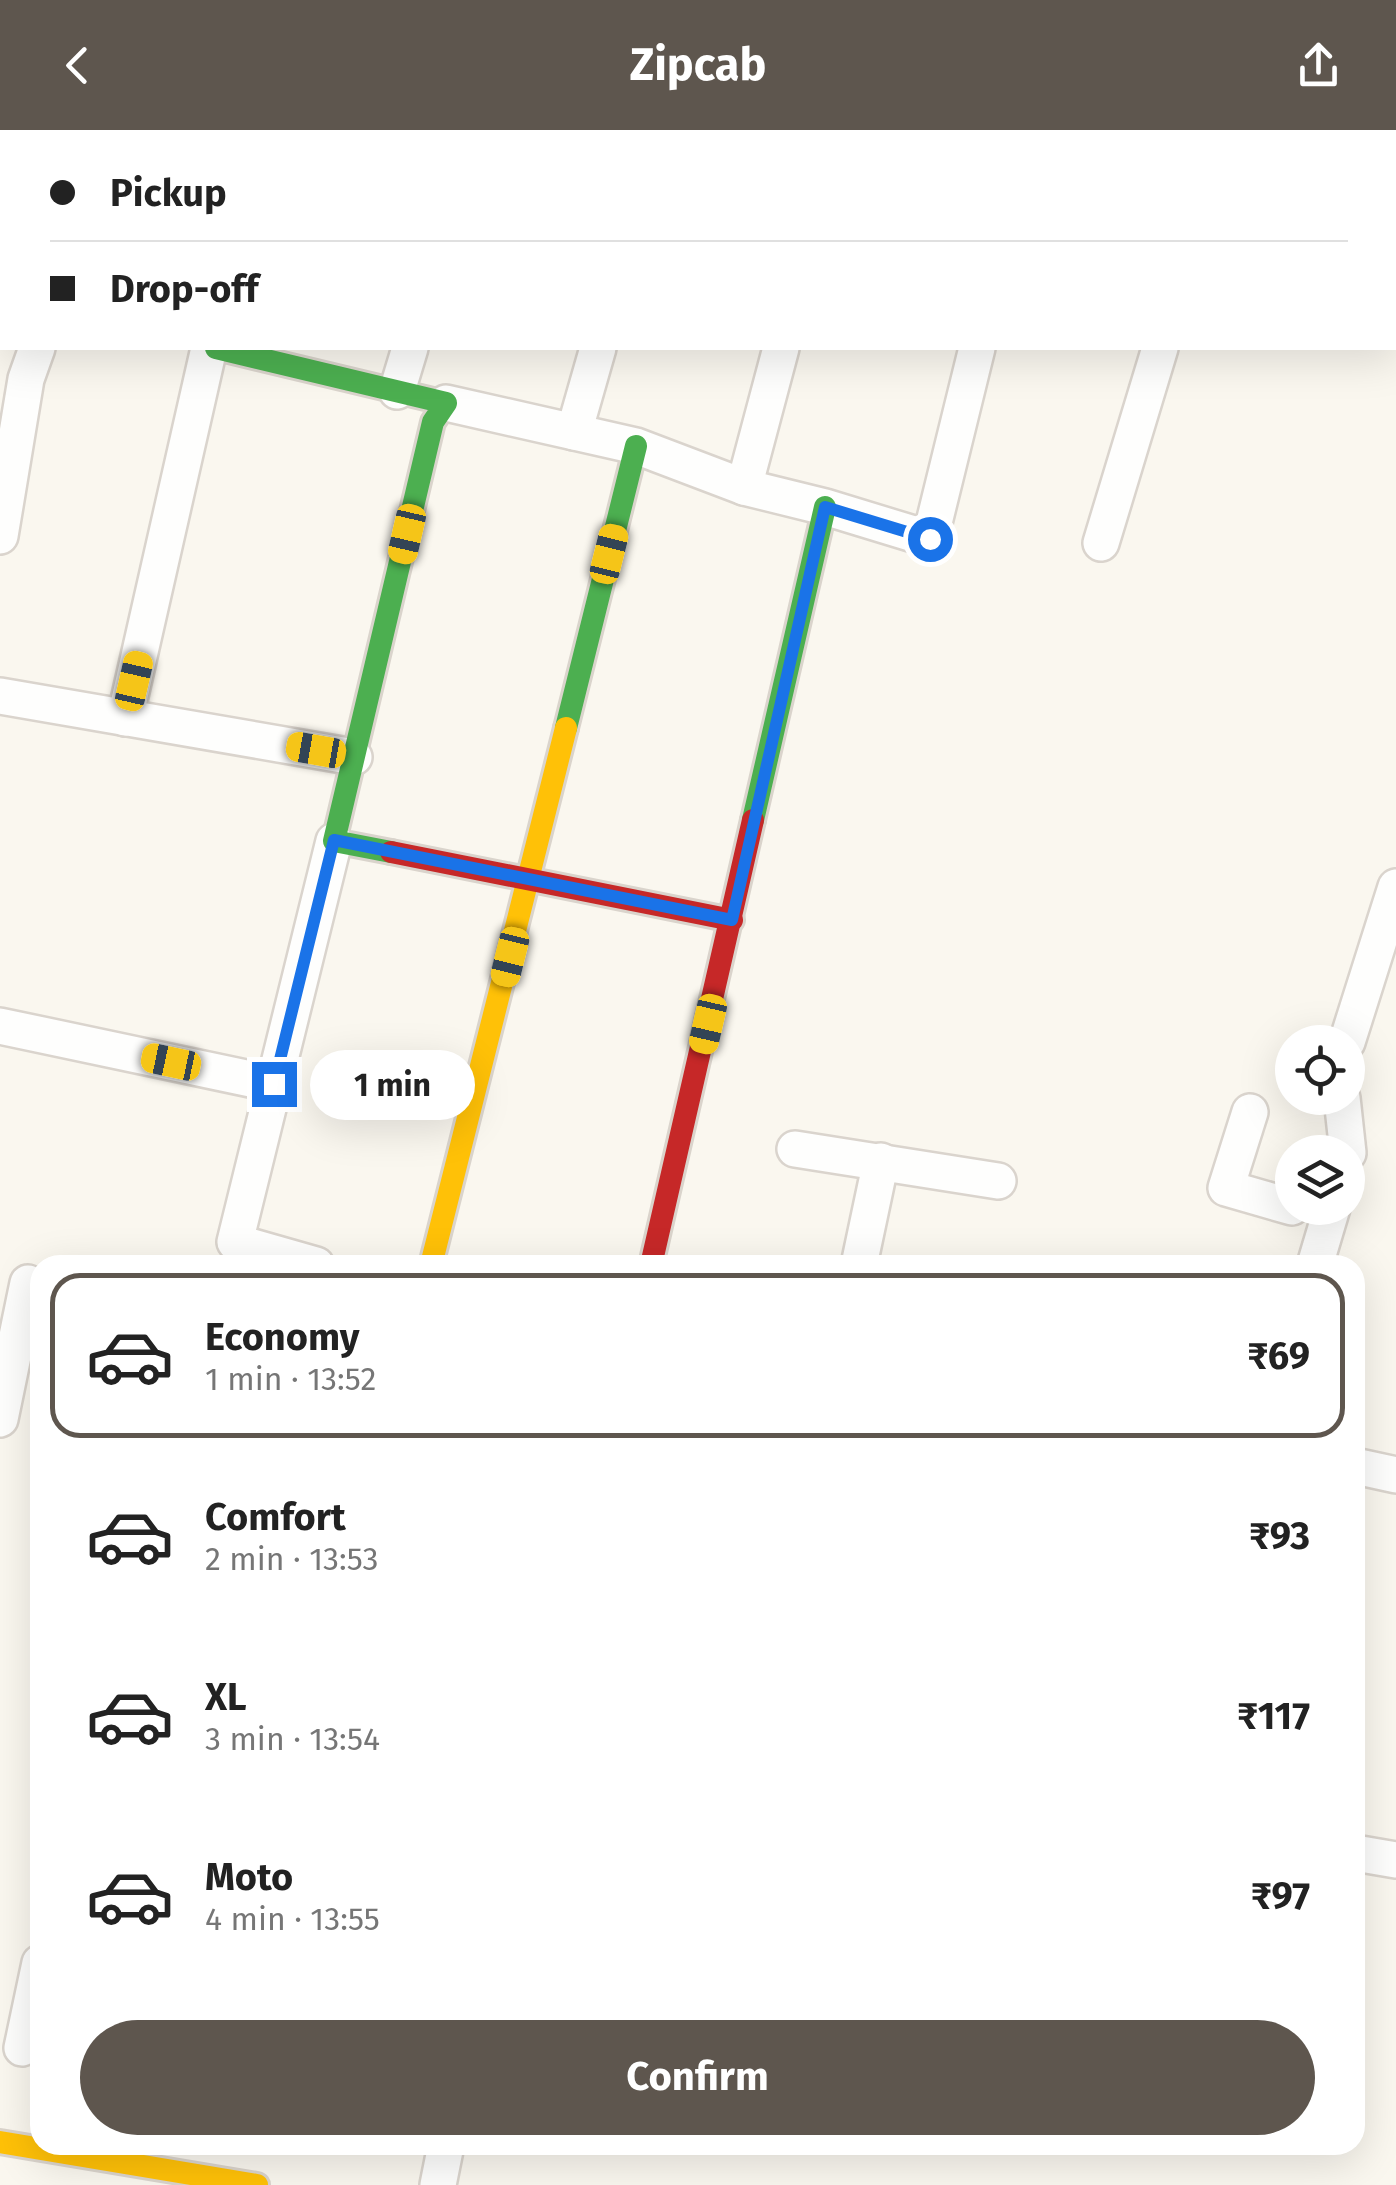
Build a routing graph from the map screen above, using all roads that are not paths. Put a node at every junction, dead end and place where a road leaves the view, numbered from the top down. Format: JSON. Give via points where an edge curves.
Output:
{"nodes":[{"id":1,"x":36,"y":350,"type":"edge"},
{"id":2,"x":212,"y":350,"type":"edge"},
{"id":3,"x":221,"y":350,"type":"edge"},
{"id":4,"x":409,"y":350,"type":"edge"},
{"id":5,"x":597,"y":350,"type":"edge"},
{"id":6,"x":780,"y":350,"type":"edge"},
{"id":7,"x":977,"y":350,"type":"edge"},
{"id":8,"x":1159,"y":350,"type":"edge"},
{"id":9,"x":398,"y":391,"type":"junction"},
{"id":10,"x":446,"y":403,"type":"junction"},
{"id":11,"x":574,"y":432,"type":"junction"},
{"id":12,"x":636,"y":446,"type":"junction"},
{"id":13,"x":744,"y":487,"type":"junction"},
{"id":14,"x":825,"y":507,"type":"junction"},
{"id":15,"x":0,"y":536,"type":"edge"},
{"id":16,"x":1101,"y":543,"type":"dead end"},
{"id":17,"x":0,"y":696,"type":"edge"},
{"id":18,"x":125,"y":718,"type":"junction"},
{"id":19,"x":354,"y":757,"type":"junction"},
{"id":20,"x":334,"y":840,"type":"junction"},
{"id":21,"x":529,"y":880,"type":"junction"},
{"id":22,"x":1396,"y":887,"type":"edge"},
{"id":23,"x":732,"y":920,"type":"junction"},
{"id":24,"x":1352,"y":1025,"type":"edge"},
{"id":25,"x":0,"y":1026,"type":"edge"},
{"id":26,"x":274,"y":1084,"type":"junction"},
{"id":27,"x":1250,"y":1112,"type":"dead end"},
{"id":28,"x":795,"y":1149,"type":"dead end"},
{"id":29,"x":882,"y":1161,"type":"junction"},
{"id":30,"x":998,"y":1181,"type":"dead end"},
{"id":31,"x":1275,"y":1203,"type":"edge"},
{"id":32,"x":1327,"y":1225,"type":"edge"},
{"id":33,"x":281,"y":1255,"type":"edge"},
{"id":34,"x":434,"y":1255,"type":"edge"},
{"id":35,"x":653,"y":1255,"type":"edge"},
{"id":36,"x":860,"y":1255,"type":"edge"},
{"id":37,"x":1319,"y":1255,"type":"edge"},
{"id":38,"x":23,"y":1281,"type":"edge"},
{"id":39,"x":0,"y":1419,"type":"edge"},
{"id":40,"x":1365,"y":1468,"type":"edge"},
{"id":41,"x":1396,"y":1475,"type":"edge"},
{"id":42,"x":1365,"y":1855,"type":"edge"},
{"id":43,"x":1396,"y":1860,"type":"edge"},
{"id":44,"x":30,"y":2008,"type":"edge"},
{"id":45,"x":21,"y":2048,"type":"edge"},
{"id":46,"x":0,"y":2142,"type":"edge"},
{"id":47,"x":30,"y":2147,"type":"edge"},
{"id":48,"x":78,"y":2155,"type":"edge"},
{"id":49,"x":444,"y":2155,"type":"edge"},
{"id":50,"x":257,"y":2185,"type":"edge"},
{"id":51,"x":438,"y":2185,"type":"edge"}],
"edges":[{"from":1,"to":15,"type":"street"},
{"from":2,"to":18,"type":"street"},
{"from":3,"to":9,"type":"main road"},
{"from":4,"to":9,"type":"street"},
{"from":5,"to":11,"type":"street"},
{"from":6,"to":13,"type":"street"},
{"from":7,"to":14,"type":"street","via":[[930,539]]},
{"from":8,"to":16,"type":"street"},
{"from":9,"to":10,"type":"main road"},
{"from":10,"to":11,"type":"street"},
{"from":10,"to":19,"type":"main road","via":[[433,422]]},
{"from":11,"to":12,"type":"street"},
{"from":12,"to":13,"type":"street"},
{"from":12,"to":21,"type":"main road"},
{"from":13,"to":14,"type":"street"},
{"from":14,"to":23,"type":"main road"},
{"from":17,"to":18,"type":"street"},
{"from":18,"to":19,"type":"street"},
{"from":19,"to":20,"type":"main road"},
{"from":20,"to":21,"type":"main road"},
{"from":20,"to":26,"type":"street"},
{"from":21,"to":23,"type":"main road"},
{"from":21,"to":34,"type":"main road"},
{"from":22,"to":24,"type":"street"},
{"from":23,"to":35,"type":"main road"},
{"from":25,"to":26,"type":"street"},
{"from":26,"to":33,"type":"street","via":[[235,1242]]},
{"from":27,"to":31,"type":"street","via":[[1226,1188]]},
{"from":28,"to":29,"type":"street"},
{"from":29,"to":30,"type":"street"},
{"from":29,"to":36,"type":"street"},
{"from":32,"to":37,"type":"street"},
{"from":38,"to":39,"type":"street"},
{"from":40,"to":41,"type":"street"},
{"from":42,"to":43,"type":"street"},
{"from":44,"to":45,"type":"street"},
{"from":46,"to":47,"type":"main road"},
{"from":48,"to":50,"type":"main road"},
{"from":49,"to":51,"type":"street"}]}
